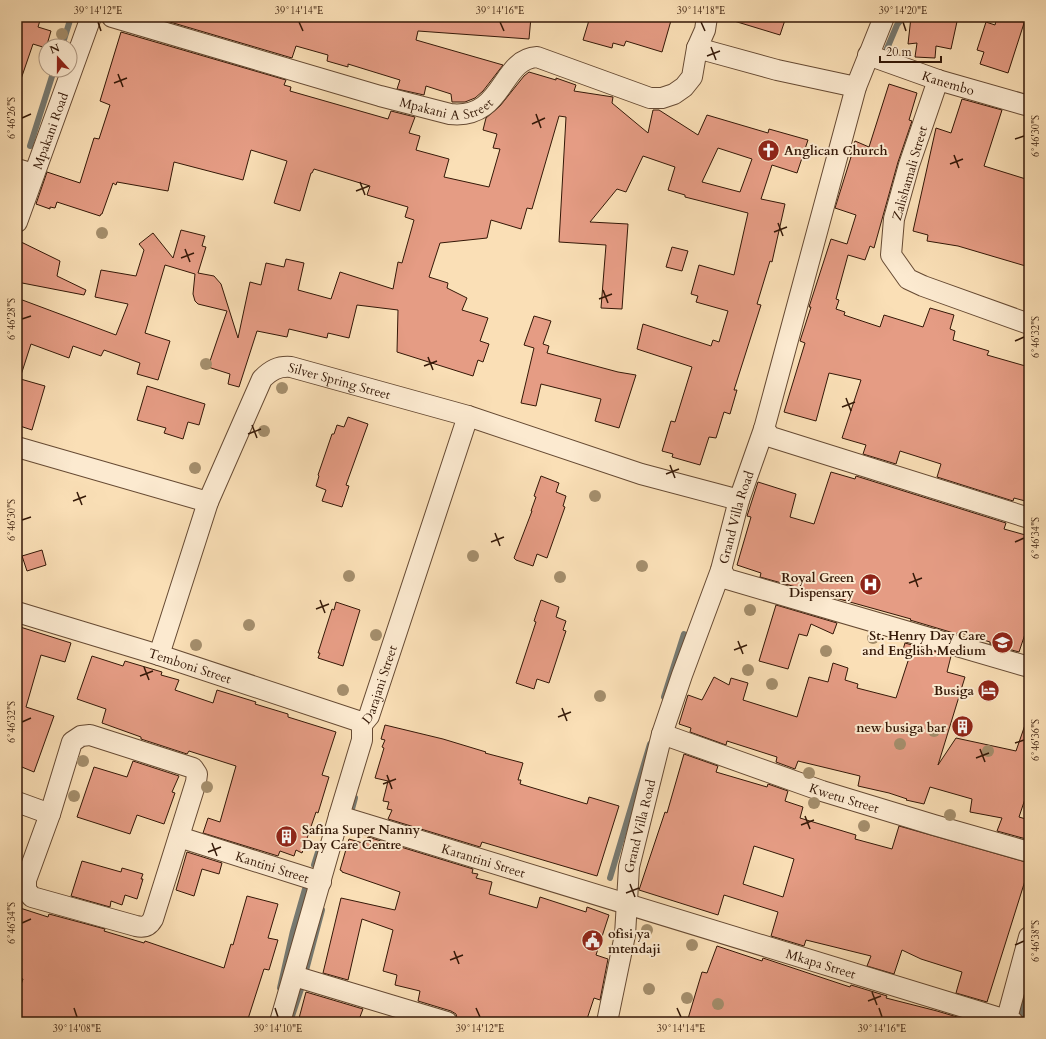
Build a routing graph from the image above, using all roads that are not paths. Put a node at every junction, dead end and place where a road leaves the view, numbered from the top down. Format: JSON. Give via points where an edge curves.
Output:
{"nodes":[{"id":1,"x":91,"y":17,"type":"edge"},
{"id":2,"x":112,"y":17,"type":"edge"},
{"id":3,"x":708,"y":17,"type":"edge"},
{"id":4,"x":884,"y":17,"type":"edge"},
{"id":5,"x":697,"y":48,"type":"junction"},
{"id":6,"x":868,"y":55,"type":"junction"},
{"id":7,"x":938,"y":80,"type":"junction"},
{"id":8,"x":856,"y":87,"type":"junction"},
{"id":9,"x":1029,"y":106,"type":"edge"},
{"id":10,"x":26,"y":172,"type":"edge"},
{"id":11,"x":17,"y":222,"type":"edge"},
{"id":12,"x":1029,"y":324,"type":"edge"},
{"id":13,"x":468,"y":416,"type":"junction"},
{"id":14,"x":764,"y":429,"type":"junction"},
{"id":15,"x":17,"y":447,"type":"edge"},
{"id":16,"x":739,"y":500,"type":"junction"},
{"id":17,"x":208,"y":502,"type":"junction"},
{"id":18,"x":1029,"y":518,"type":"edge"},
{"id":19,"x":721,"y":570,"type":"junction"},
{"id":20,"x":17,"y":612,"type":"edge"},
{"id":21,"x":159,"y":655,"type":"junction"},
{"id":22,"x":1029,"y":667,"type":"edge"},
{"id":23,"x":362,"y":723,"type":"junction"},
{"id":24,"x":662,"y":734,"type":"junction"},
{"id":25,"x":17,"y":802,"type":"edge"},
{"id":26,"x":50,"y":814,"type":"junction"},
{"id":27,"x":339,"y":816,"type":"junction"},
{"id":28,"x":179,"y":837,"type":"junction"},
{"id":29,"x":1029,"y":852,"type":"edge"},
{"id":30,"x":320,"y":882,"type":"junction"},
{"id":31,"x":628,"y":904,"type":"junction"},
{"id":32,"x":1029,"y":937,"type":"edge"},
{"id":33,"x":294,"y":976,"type":"junction"},
{"id":34,"x":280,"y":1022,"type":"edge"},
{"id":35,"x":447,"y":1022,"type":"edge"},
{"id":36,"x":607,"y":1022,"type":"edge"},
{"id":37,"x":1008,"y":1022,"type":"edge"}],
"edges":[{"from":1,"to":10,"type":"street","name":"Mpakani Road"},
{"from":2,"to":5,"type":"street","name":"Mpakani A Street","via":[[380,96],[461,115],[481,109],[490,102],[519,63],[531,58],[650,98],[662,98],[684,87],[692,77]]},
{"from":3,"to":5,"type":"street","name":"Mpakani A Street"},
{"from":4,"to":6,"type":"street","name":"Grand Villa Road"},
{"from":5,"to":8,"type":"street","via":[[777,70]]},
{"from":6,"to":7,"type":"street","name":"Kanembo"},
{"from":6,"to":8,"type":"street","name":"Grand Villa Road"},
{"from":7,"to":9,"type":"street","name":"Kanembo"},
{"from":7,"to":12,"type":"street","name":"Zalishamali Street","via":[[894,218],[891,255],[908,278],[923,286]]},
{"from":8,"to":14,"type":"street","name":"Grand Villa Road"},
{"from":10,"to":11,"type":"street","name":"Mpakani Road"},
{"from":13,"to":16,"type":"street","name":"Silver Spring Street","via":[[641,474]]},
{"from":13,"to":17,"type":"street","name":"Silver Spring Street","via":[[292,367],[275,369],[262,379]]},
{"from":13,"to":23,"type":"street","name":"Darajani Street","via":[[369,716]]},
{"from":14,"to":16,"type":"street","name":"Grand Villa Road"},
{"from":14,"to":18,"type":"street","via":[[771,437]]},
{"from":15,"to":17,"type":"street"},
{"from":16,"to":19,"type":"street","name":"Grand Villa Road"},
{"from":17,"to":21,"type":"street","name":"Silver Spring Street"},
{"from":19,"to":22,"type":"street","via":[[727,579]]},
{"from":19,"to":24,"type":"street","name":"Grand Villa Road"},
{"from":20,"to":21,"type":"street","name":"Temboni Street"},
{"from":21,"to":23,"type":"street","name":"Temboni Street"},
{"from":23,"to":27,"type":"street","name":"Darajani Street","via":[[362,740]]},
{"from":24,"to":29,"type":"street","name":"Kwetu Street","via":[[822,791]]},
{"from":24,"to":31,"type":"street","name":"Grand Villa Road","via":[[629,868]]},
{"from":25,"to":26,"type":"street"},
{"from":26,"to":28,"type":"street","via":[[72,742],[81,736],[90,735],[193,768],[197,778]]},
{"from":26,"to":28,"type":"street","via":[[26,880],[26,890],[32,897],[140,927],[148,925],[153,919]]},
{"from":27,"to":30,"type":"street","name":"Darajani Street"},
{"from":27,"to":31,"type":"street","name":"Karantini Street"},
{"from":28,"to":30,"type":"street","name":"Kantini Street"},
{"from":30,"to":33,"type":"street","name":"Darajani Street"},
{"from":31,"to":36,"type":"street","name":"Grand Villa Road","via":[[626,935]]},
{"from":31,"to":37,"type":"street","name":"Mkapa Street"},
{"from":32,"to":37,"type":"street"},
{"from":33,"to":34,"type":"street","name":"Darajani Street"},
{"from":33,"to":35,"type":"street"}]}
